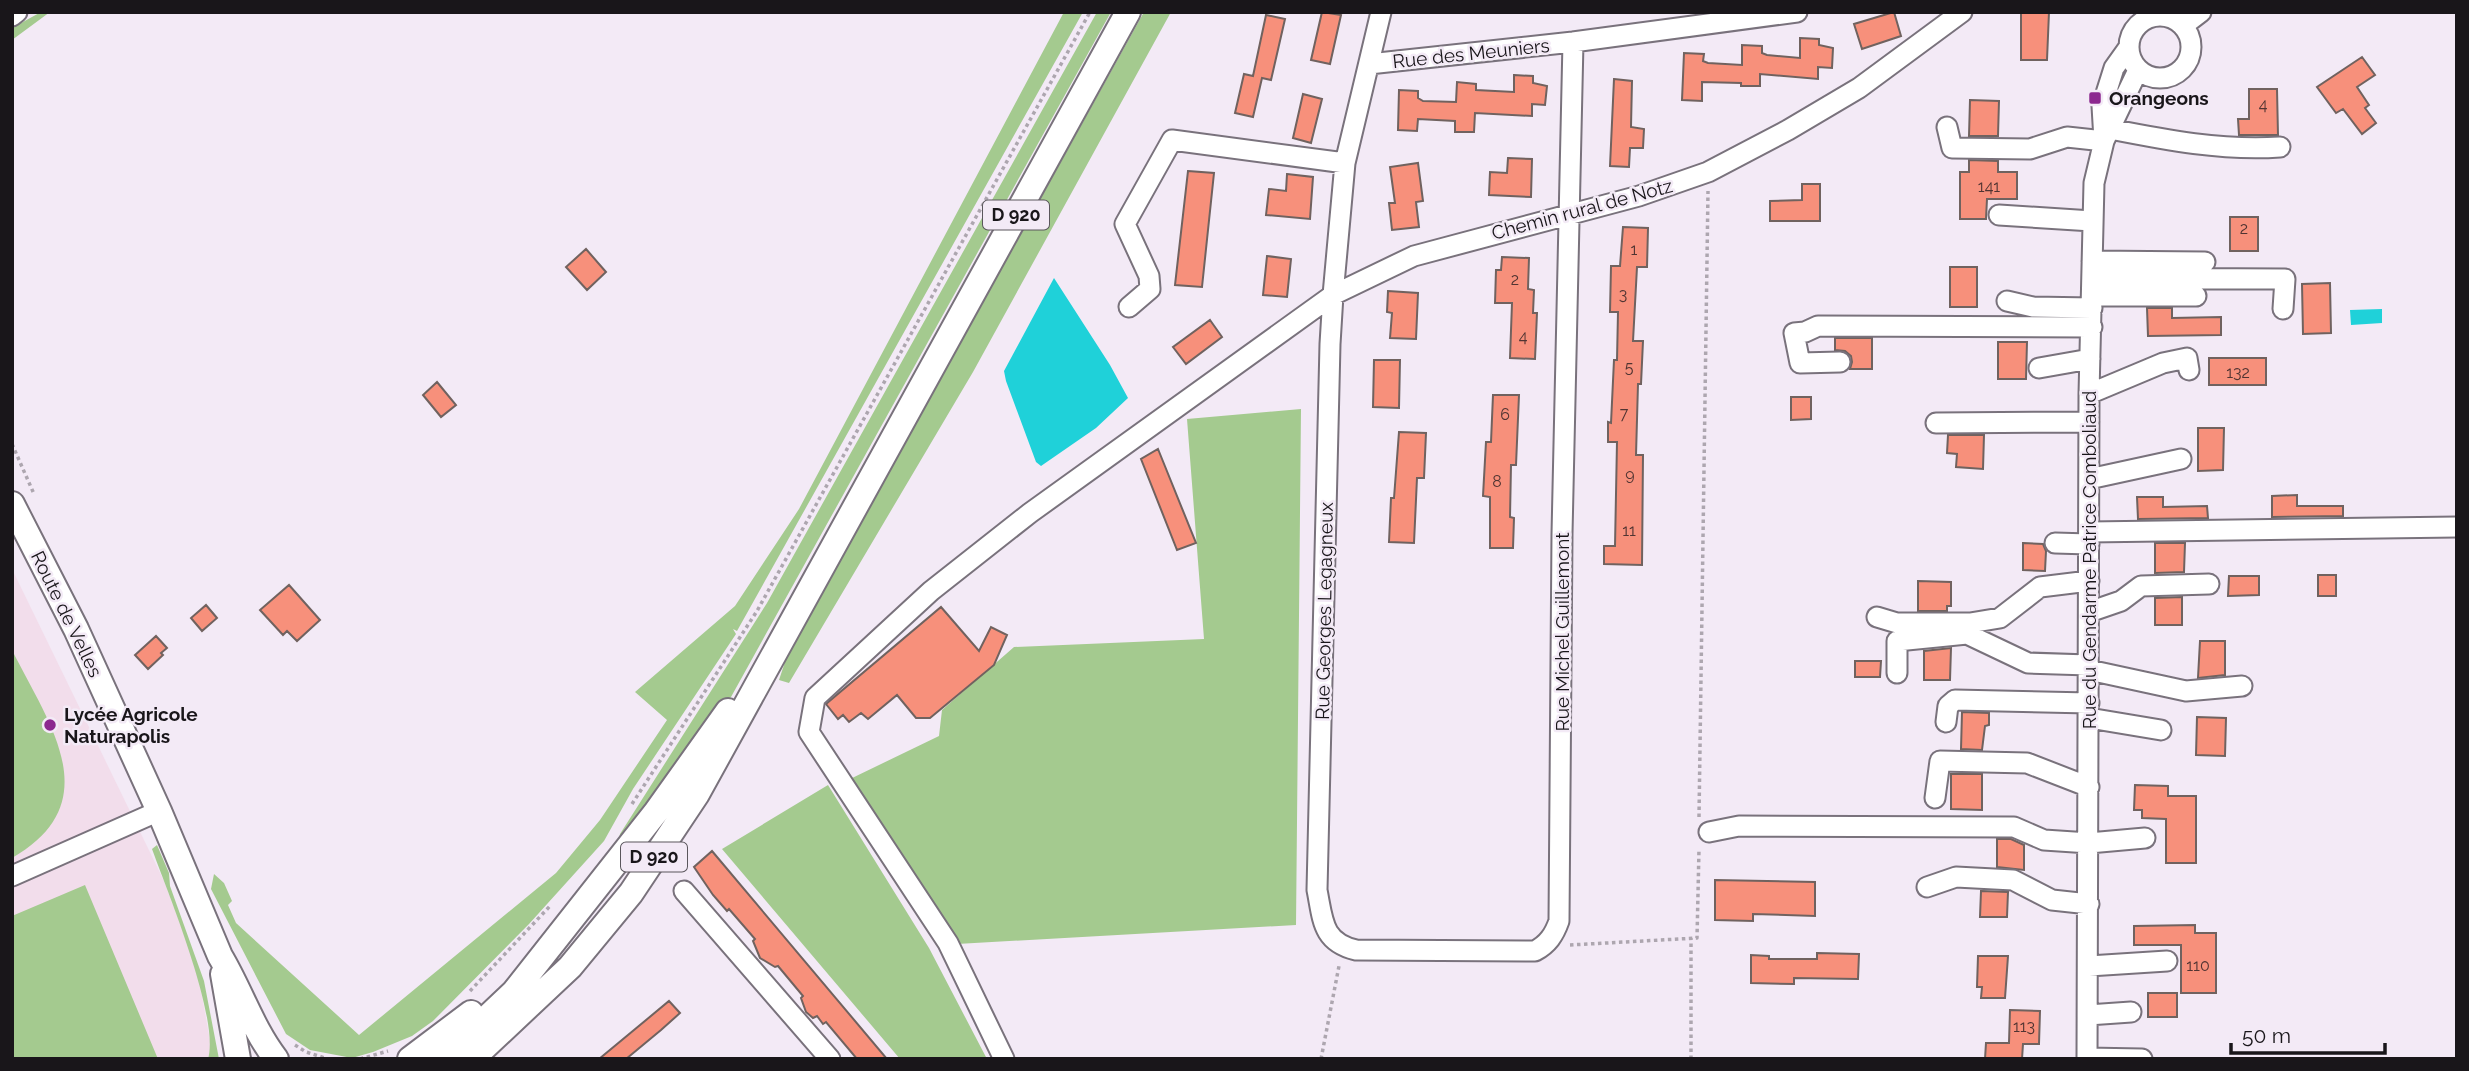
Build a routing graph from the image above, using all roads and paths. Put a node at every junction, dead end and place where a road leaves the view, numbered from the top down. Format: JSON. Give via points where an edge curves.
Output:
{"nodes":[{"id":1,"x":17,"y":12,"type":"edge"},
{"id":2,"x":1090,"y":12,"type":"edge"},
{"id":3,"x":1129,"y":12,"type":"edge"},
{"id":4,"x":1381,"y":12,"type":"edge"},
{"id":5,"x":1797,"y":12,"type":"edge"},
{"id":6,"x":1962,"y":12,"type":"edge"},
{"id":7,"x":2202,"y":12,"type":"edge"},
{"id":8,"x":12,"y":16,"type":"edge"},
{"id":9,"x":2135,"y":18,"type":"edge"},
{"id":10,"x":2184,"y":25,"type":"junction"},
{"id":11,"x":1573,"y":42,"type":"junction"},
{"id":12,"x":2129,"y":47,"type":"junction"},
{"id":13,"x":1369,"y":64,"type":"junction"},
{"id":14,"x":2138,"y":69,"type":"junction"},
{"id":15,"x":1947,"y":127,"type":"dead end"},
{"id":16,"x":2107,"y":135,"type":"junction"},
{"id":17,"x":2280,"y":147,"type":"dead end"},
{"id":18,"x":1345,"y":163,"type":"junction"},
{"id":19,"x":1708,"y":172,"type":"junction"},
{"id":20,"x":1569,"y":214,"type":"junction"},
{"id":21,"x":1999,"y":215,"type":"dead end"},
{"id":22,"x":2092,"y":221,"type":"junction"},
{"id":23,"x":2205,"y":262,"type":"dead end"},
{"id":24,"x":2092,"y":294,"type":"junction"},
{"id":25,"x":1333,"y":295,"type":"junction"},
{"id":26,"x":2196,"y":296,"type":"dead end"},
{"id":27,"x":2007,"y":301,"type":"dead end"},
{"id":28,"x":1129,"y":307,"type":"dead end"},
{"id":29,"x":2283,"y":309,"type":"dead end"},
{"id":30,"x":2090,"y":359,"type":"junction"},
{"id":31,"x":1840,"y":362,"type":"dead end"},
{"id":32,"x":2039,"y":368,"type":"dead end"},
{"id":33,"x":2189,"y":370,"type":"dead end"},
{"id":34,"x":2089,"y":394,"type":"junction"},
{"id":35,"x":1936,"y":422,"type":"dead end"},
{"id":36,"x":2089,"y":422,"type":"junction"},
{"id":37,"x":2181,"y":459,"type":"dead end"},
{"id":38,"x":2089,"y":479,"type":"junction"},
{"id":39,"x":12,"y":504,"type":"edge"},
{"id":40,"x":2457,"y":527,"type":"edge"},
{"id":41,"x":2089,"y":538,"type":"junction"},
{"id":42,"x":2055,"y":543,"type":"dead end"},
{"id":43,"x":2089,"y":581,"type":"junction"},
{"id":44,"x":2209,"y":584,"type":"dead end"},
{"id":45,"x":2089,"y":612,"type":"junction"},
{"id":46,"x":1877,"y":617,"type":"dead end"},
{"id":47,"x":790,"y":622,"type":"junction"},
{"id":48,"x":2089,"y":667,"type":"junction"},
{"id":49,"x":1897,"y":673,"type":"dead end"},
{"id":50,"x":2242,"y":685,"type":"dead end"},
{"id":51,"x":2089,"y":711,"type":"junction"},
{"id":52,"x":1946,"y":722,"type":"dead end"},
{"id":53,"x":2161,"y":730,"type":"dead end"},
{"id":54,"x":2089,"y":786,"type":"junction"},
{"id":55,"x":1935,"y":798,"type":"dead end"},
{"id":56,"x":159,"y":811,"type":"junction"},
{"id":57,"x":626,"y":813,"type":"dead end"},
{"id":58,"x":1702,"y":833,"type":"junction"},
{"id":59,"x":2145,"y":838,"type":"dead end"},
{"id":60,"x":2089,"y":843,"type":"junction"},
{"id":61,"x":12,"y":876,"type":"edge"},
{"id":62,"x":1927,"y":887,"type":"dead end"},
{"id":63,"x":684,"y":891,"type":"dead end"},
{"id":64,"x":589,"y":898,"type":"junction"},
{"id":65,"x":556,"y":900,"type":"dead end"},
{"id":66,"x":2089,"y":904,"type":"junction"},
{"id":67,"x":1691,"y":938,"type":"junction"},
{"id":68,"x":1343,"y":947,"type":"junction"},
{"id":69,"x":1544,"y":947,"type":"junction"},
{"id":70,"x":220,"y":956,"type":"junction"},
{"id":71,"x":2167,"y":961,"type":"dead end"},
{"id":72,"x":2089,"y":966,"type":"junction"},
{"id":73,"x":466,"y":994,"type":"dead end"},
{"id":74,"x":2131,"y":1012,"type":"dead end"},
{"id":75,"x":2088,"y":1015,"type":"junction"},
{"id":76,"x":284,"y":1051,"type":"edge"},
{"id":77,"x":403,"y":1054,"type":"edge"},
{"id":78,"x":2125,"y":1058,"type":"edge"},
{"id":79,"x":238,"y":1059,"type":"edge"},
{"id":80,"x":328,"y":1059,"type":"edge"},
{"id":81,"x":360,"y":1059,"type":"edge"},
{"id":82,"x":443,"y":1059,"type":"edge"},
{"id":83,"x":472,"y":1059,"type":"edge"},
{"id":84,"x":830,"y":1059,"type":"edge"},
{"id":85,"x":1004,"y":1059,"type":"edge"},
{"id":86,"x":1321,"y":1059,"type":"edge"},
{"id":87,"x":1691,"y":1059,"type":"edge"},
{"id":88,"x":2087,"y":1059,"type":"edge"},
{"id":89,"x":2142,"y":1059,"type":"edge"}],
"edges":[{"from":1,"to":8,"type":"street"},
{"from":2,"to":57,"type":"path","via":[[757,611]]},
{"from":3,"to":47,"type":"main road","number":"D 920"},
{"from":4,"to":13,"type":"street","name":"Rue des Meuniers"},
{"from":5,"to":11,"type":"street","name":"Rue des Meuniers"},
{"from":6,"to":19,"type":"street","name":"Chemin rural de Notz","via":[[1859,88]]},
{"from":7,"to":10,"type":"street"},
{"from":9,"to":10,"type":"street","via":[[2169,16]]},
{"from":9,"to":12,"type":"street"},
{"from":10,"to":14,"type":"street","via":[[2191,56],[2178,73],[2157,78]]},
{"from":11,"to":13,"type":"street","name":"Rue des Meuniers"},
{"from":11,"to":20,"type":"street","name":"Rue des Meuniers"},
{"from":12,"to":14,"type":"street"},
{"from":12,"to":16,"type":"street","via":[[2115,68],[2102,106]]},
{"from":13,"to":18,"type":"street","name":"Rue des Meuniers"},
{"from":14,"to":16,"type":"street","name":"Rue du Gendarme Patrice Comboliaud"},
{"from":15,"to":16,"type":"street","via":[[1952,148],[2030,149],[2067,137]]},
{"from":16,"to":17,"type":"street","via":[[2232,148]]},
{"from":16,"to":22,"type":"street","name":"Rue du Gendarme Patrice Comboliaud","via":[[2094,183]]},
{"from":18,"to":25,"type":"street","name":"Rue Georges Legagneux"},
{"from":18,"to":28,"type":"street","via":[[1172,141],[1125,223],[1149,276],[1150,289]]},
{"from":19,"to":20,"type":"street","name":"Chemin rural de Notz","via":[[1639,197]]},
{"from":19,"to":58,"type":"path"},
{"from":20,"to":25,"type":"street","name":"Chemin rural de Notz","via":[[1414,256]]},
{"from":20,"to":69,"type":"street","name":"Rue Michel Guillemont","via":[[1561,890],[1559,921]]},
{"from":21,"to":22,"type":"street"},
{"from":22,"to":24,"type":"street","name":"Rue du Gendarme Patrice Comboliaud"},
{"from":23,"to":24,"type":"street"},
{"from":24,"to":26,"type":"street"},
{"from":24,"to":27,"type":"street","via":[[2033,307]]},
{"from":24,"to":29,"type":"street","via":[[2285,279]]},
{"from":24,"to":30,"type":"street","name":"Rue du Gendarme Patrice Comboliaud"},
{"from":24,"to":31,"type":"street","via":[[1818,326],[1794,333],[1800,363]]},
{"from":25,"to":68,"type":"street","name":"Rue Georges Legagneux","via":[[1317,890],[1326,932]]},
{"from":25,"to":85,"type":"street","name":"Chemin rural de Notz","via":[[1019,522],[931,592],[815,698],[809,732],[948,943]]},
{"from":30,"to":32,"type":"street"},
{"from":30,"to":34,"type":"street","name":"Rue du Gendarme Patrice Comboliaud"},
{"from":33,"to":34,"type":"street","via":[[2187,358],[2163,363]]},
{"from":34,"to":36,"type":"street","name":"Rue du Gendarme Patrice Comboliaud"},
{"from":35,"to":36,"type":"street"},
{"from":36,"to":38,"type":"street","name":"Rue du Gendarme Patrice Comboliaud"},
{"from":37,"to":38,"type":"street"},
{"from":38,"to":41,"type":"street","name":"Rue du Gendarme Patrice Comboliaud"},
{"from":39,"to":56,"type":"main road","name":"Route de Velles","via":[[76,629]]},
{"from":40,"to":41,"type":"street"},
{"from":41,"to":42,"type":"street"},
{"from":41,"to":43,"type":"street","name":"Rue du Gendarme Patrice Comboliaud"},
{"from":43,"to":45,"type":"street","name":"Rue du Gendarme Patrice Comboliaud"},
{"from":43,"to":46,"type":"street","via":[[2040,587],[2000,618],[1897,622]]},
{"from":44,"to":45,"type":"street","via":[[2141,586],[2121,601]]},
{"from":45,"to":48,"type":"street","name":"Rue du Gendarme Patrice Comboliaud"},
{"from":47,"to":64,"type":"main road","number":"D 920","via":[[656,812]]},
{"from":47,"to":83,"type":"main road","number":"D 920","via":[[732,734],[631,893],[570,967]]},
{"from":48,"to":49,"type":"street","via":[[2028,663],[1967,634],[1897,641]]},
{"from":48,"to":50,"type":"street","via":[[2186,691]]},
{"from":48,"to":51,"type":"street","name":"Rue du Gendarme Patrice Comboliaud"},
{"from":51,"to":52,"type":"street","via":[[1955,700],[1948,706]]},
{"from":51,"to":53,"type":"street"},
{"from":51,"to":54,"type":"street","name":"Rue du Gendarme Patrice Comboliaud"},
{"from":54,"to":55,"type":"street","via":[[2027,763],[1940,761]]},
{"from":54,"to":60,"type":"street","name":"Rue du Gendarme Patrice Comboliaud"},
{"from":56,"to":61,"type":"street"},
{"from":56,"to":70,"type":"main road","name":"Route de Velles"},
{"from":58,"to":60,"type":"street","via":[[1739,826],[2014,827],[2044,840]]},
{"from":58,"to":67,"type":"path","via":[[1697,938]]},
{"from":59,"to":60,"type":"street"},
{"from":60,"to":66,"type":"street","name":"Rue du Gendarme Patrice Comboliaud"},
{"from":62,"to":66,"type":"street","via":[[1956,877],[2012,880],[2052,900]]},
{"from":63,"to":84,"type":"street"},
{"from":64,"to":77,"type":"main road","number":"D 920","via":[[470,1014]]},
{"from":64,"to":82,"type":"main road","number":"D 920","via":[[514,992]]},
{"from":65,"to":73,"type":"path"},
{"from":66,"to":72,"type":"street","name":"Rue du Gendarme Patrice Comboliaud"},
{"from":67,"to":69,"type":"path"},
{"from":67,"to":87,"type":"path"},
{"from":68,"to":69,"type":"street","via":[[1446,951],[1535,951]]},
{"from":68,"to":86,"type":"path"},
{"from":70,"to":76,"type":"main road","name":"Route de Velles","via":[[266,1045]]},
{"from":70,"to":79,"type":"main road","name":"Route de Velles"},
{"from":71,"to":72,"type":"street"},
{"from":72,"to":75,"type":"street","name":"Rue du Gendarme Patrice Comboliaud"},
{"from":74,"to":75,"type":"street"},
{"from":75,"to":88,"type":"street","name":"Rue du Gendarme Patrice Comboliaud"},
{"from":76,"to":80,"type":"path"},
{"from":77,"to":81,"type":"path"},
{"from":78,"to":88,"type":"street"},
{"from":78,"to":89,"type":"street"}]}
